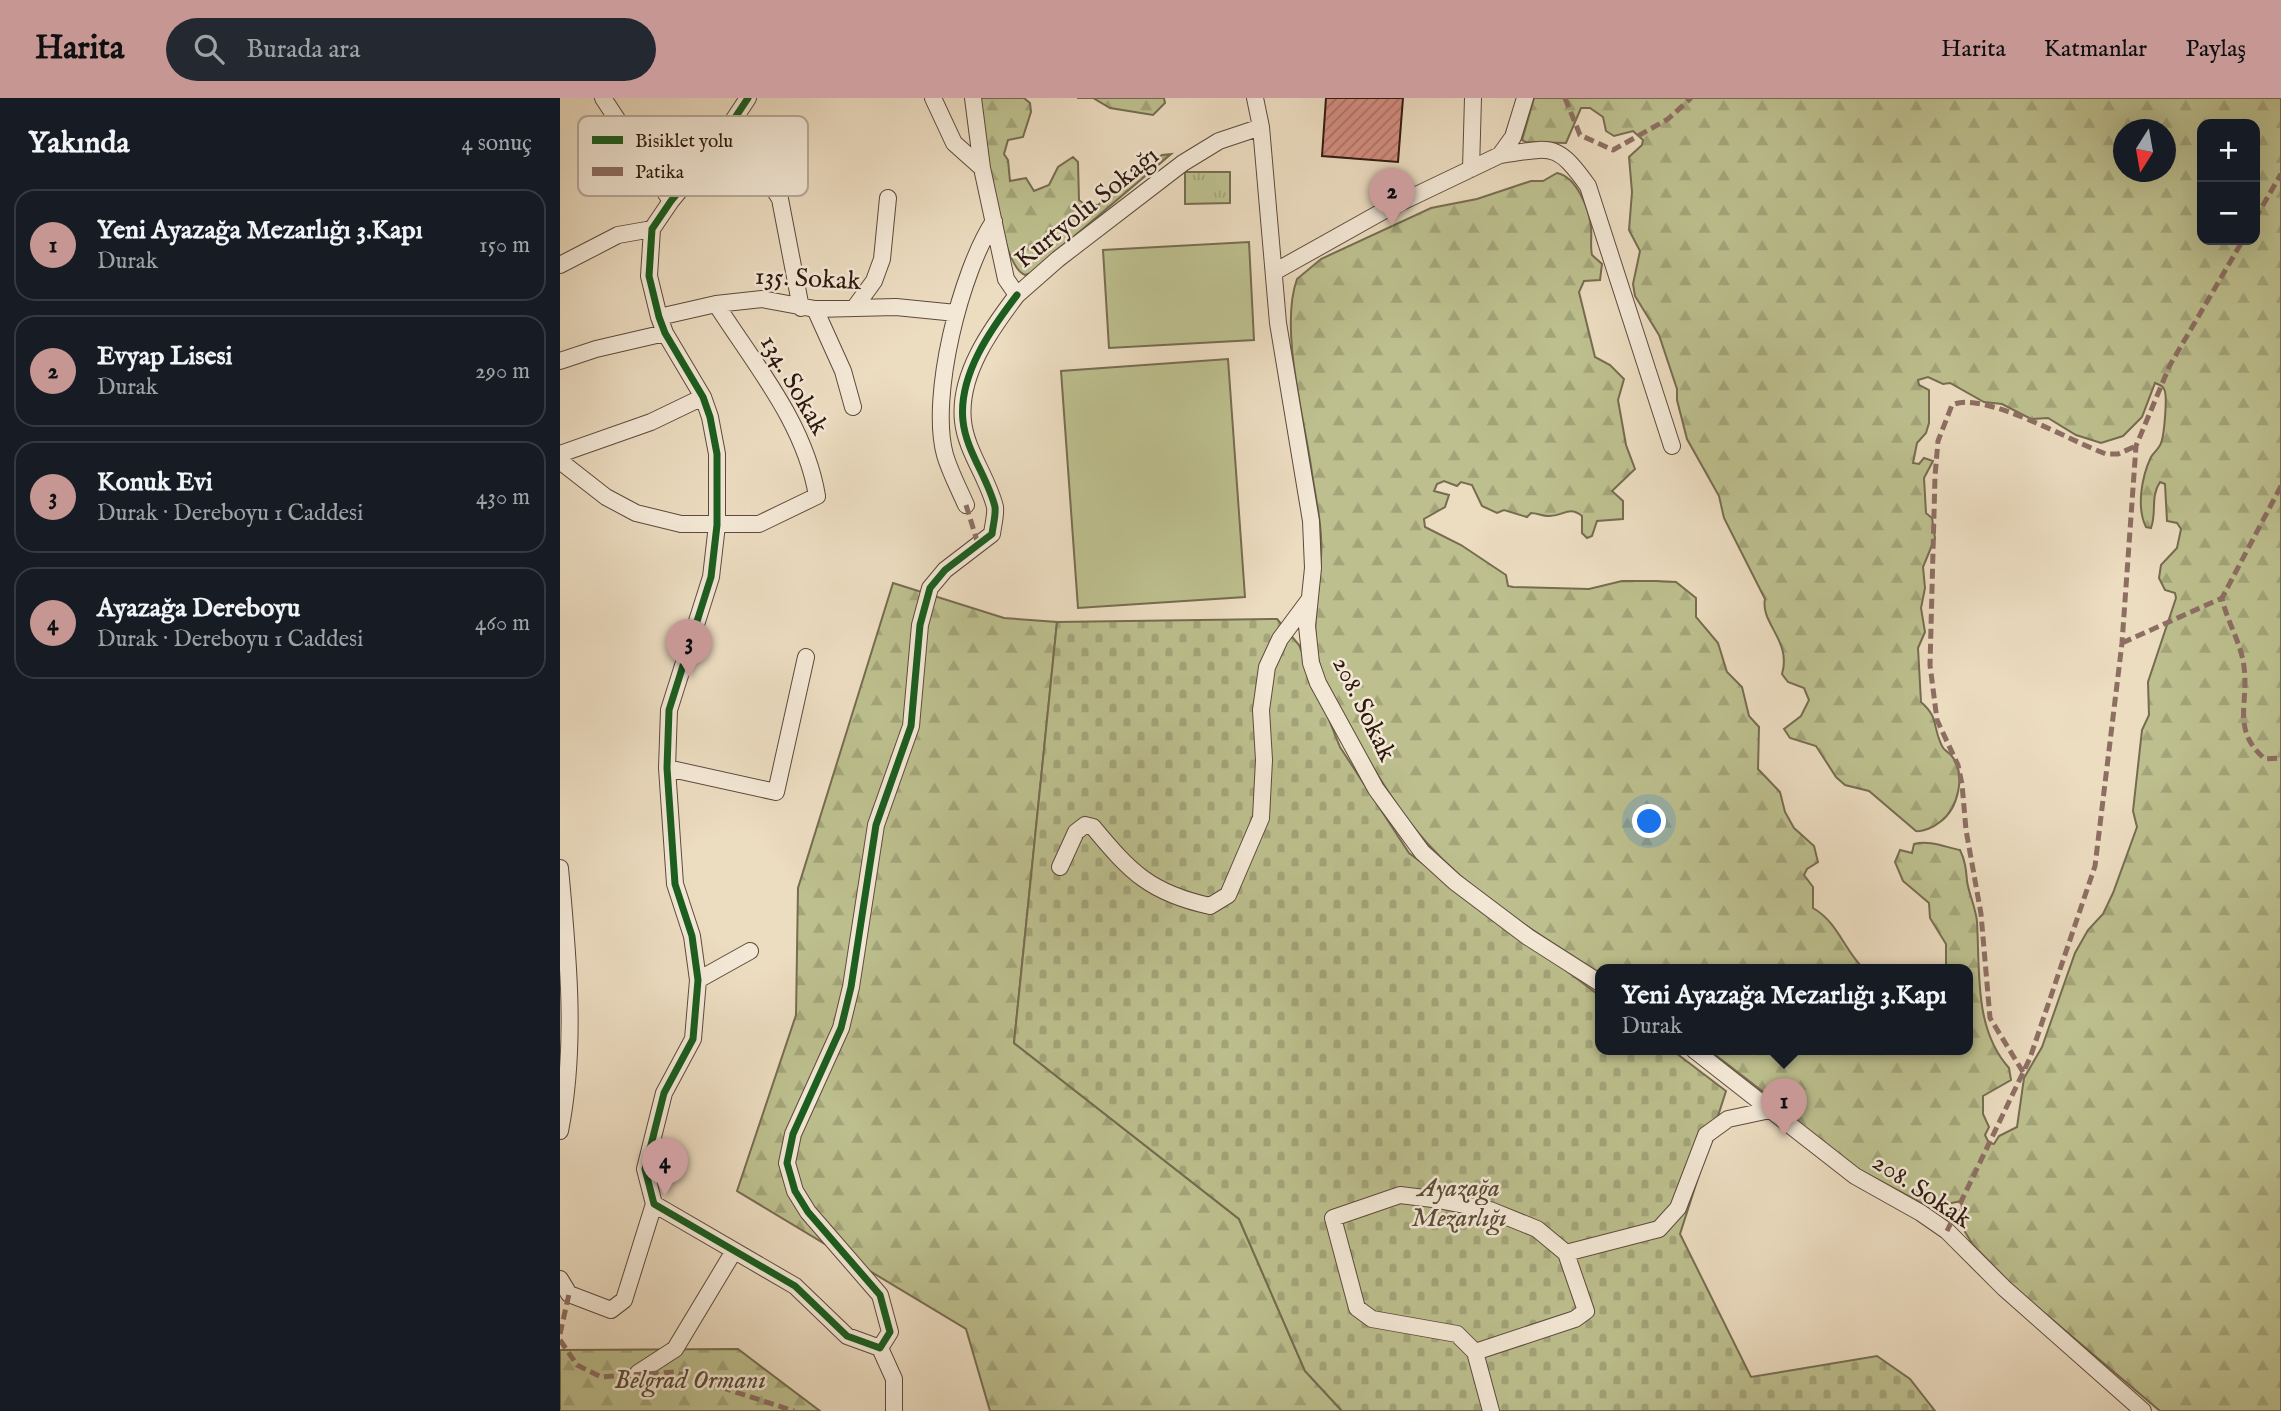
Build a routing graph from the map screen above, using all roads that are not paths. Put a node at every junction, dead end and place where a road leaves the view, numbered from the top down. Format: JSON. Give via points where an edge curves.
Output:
{"nodes":[{"id":1,"x":603,"y":98,"type":"edge"},
{"id":2,"x":748,"y":98,"type":"edge"},
{"id":3,"x":933,"y":98,"type":"edge"},
{"id":4,"x":973,"y":98,"type":"edge"},
{"id":5,"x":1255,"y":98,"type":"edge"},
{"id":6,"x":1473,"y":98,"type":"edge"},
{"id":7,"x":1525,"y":98,"type":"edge"},
{"id":8,"x":615,"y":116,"type":"edge"},
{"id":9,"x":736,"y":116,"type":"edge"},
{"id":10,"x":1261,"y":127,"type":"junction"},
{"id":11,"x":1500,"y":155,"type":"junction"},
{"id":12,"x":982,"y":169,"type":"junction"},
{"id":13,"x":1471,"y":169,"type":"junction"},
{"id":14,"x":667,"y":196,"type":"edge"},
{"id":15,"x":674,"y":196,"type":"edge"},
{"id":16,"x":778,"y":196,"type":"edge"},
{"id":17,"x":888,"y":198,"type":"dead end"},
{"id":18,"x":670,"y":201,"type":"junction"},
{"id":19,"x":994,"y":221,"type":"junction"},
{"id":20,"x":652,"y":229,"type":"junction"},
{"id":21,"x":560,"y":265,"type":"edge"},
{"id":22,"x":1276,"y":271,"type":"junction"},
{"id":23,"x":1017,"y":295,"type":"junction"},
{"id":24,"x":716,"y":304,"type":"junction"},
{"id":25,"x":855,"y":307,"type":"junction"},
{"id":26,"x":808,"y":308,"type":"junction"},
{"id":27,"x":956,"y":313,"type":"junction"},
{"id":28,"x":659,"y":317,"type":"junction"},
{"id":29,"x":665,"y":333,"type":"junction"},
{"id":30,"x":560,"y":361,"type":"edge"},
{"id":31,"x":703,"y":397,"type":"junction"},
{"id":32,"x":853,"y":407,"type":"dead end"},
{"id":33,"x":1672,"y":446,"type":"dead end"},
{"id":34,"x":560,"y":454,"type":"edge"},
{"id":35,"x":560,"y":461,"type":"edge"},
{"id":36,"x":966,"y":505,"type":"dead end"},
{"id":37,"x":717,"y":526,"type":"junction"},
{"id":38,"x":1309,"y":600,"type":"junction"},
{"id":39,"x":806,"y":657,"type":"dead end"},
{"id":40,"x":667,"y":768,"type":"junction"},
{"id":41,"x":1060,"y":867,"type":"dead end"},
{"id":42,"x":560,"y":868,"type":"edge"},
{"id":43,"x":750,"y":951,"type":"dead end"},
{"id":44,"x":698,"y":980,"type":"junction"},
{"id":45,"x":1595,"y":980,"type":"edge"},
{"id":46,"x":1700,"y":1055,"type":"edge"},
{"id":47,"x":1770,"y":1110,"type":"junction"},
{"id":48,"x":560,"y":1131,"type":"edge"},
{"id":49,"x":654,"y":1204,"type":"junction"},
{"id":50,"x":734,"y":1251,"type":"junction"},
{"id":51,"x":1566,"y":1254,"type":"junction"},
{"id":52,"x":560,"y":1279,"type":"edge"},
{"id":53,"x":880,"y":1348,"type":"junction"},
{"id":54,"x":1475,"y":1352,"type":"junction"},
{"id":55,"x":638,"y":1373,"type":"dead end"},
{"id":56,"x":894,"y":1411,"type":"edge"},
{"id":57,"x":1491,"y":1411,"type":"edge"},
{"id":58,"x":2143,"y":1411,"type":"edge"}],
"edges":[{"from":1,"to":8,"type":"street"},
{"from":2,"to":9,"type":"street"},
{"from":3,"to":12,"type":"street","via":[[954,143]]},
{"from":4,"to":12,"type":"street","name":"Kurtyolu Sokağı"},
{"from":5,"to":10,"type":"street","name":"208. Sokak"},
{"from":6,"to":13,"type":"street"},
{"from":7,"to":11,"type":"street","via":[[1513,137]]},
{"from":10,"to":22,"type":"street","name":"208. Sokak"},
{"from":10,"to":23,"type":"street","name":"Kurtyolu Sokağı","via":[[1219,141],[1183,163]]},
{"from":11,"to":13,"type":"street"},
{"from":11,"to":33,"type":"street","via":[[1545,149],[1567,158],[1587,186]]},
{"from":12,"to":19,"type":"street","name":"Kurtyolu Sokağı"},
{"from":13,"to":22,"type":"street","via":[[1385,210]]},
{"from":14,"to":18,"type":"street"},
{"from":15,"to":18,"type":"street"},
{"from":16,"to":26,"type":"street"},
{"from":17,"to":25,"type":"street","via":[[882,259],[874,281]]},
{"from":18,"to":20,"type":"street"},
{"from":19,"to":23,"type":"street","name":"Kurtyolu Sokağı","via":[[1006,279]]},
{"from":19,"to":27,"type":"street","name":"Kurtyolu Sokağı","via":[[976,253]]},
{"from":20,"to":21,"type":"street","via":[[618,235]]},
{"from":20,"to":28,"type":"street","via":[[649,276]]},
{"from":22,"to":38,"type":"street","name":"208. Sokak","via":[[1286,385],[1311,521]]},
{"from":23,"to":53,"type":"street","via":[[979,353],[968,382],[963,421],[995,509],[992,534],[930,587],[920,625],[911,726],[876,825],[841,1028],[793,1134],[788,1163],[795,1191],[808,1212],[880,1296],[890,1332]]},
{"from":24,"to":26,"type":"street","name":"135. Sokak","via":[[762,299]]},
{"from":24,"to":28,"type":"street","name":"135. Sokak"},
{"from":24,"to":37,"type":"street","name":"134. Sokak","via":[[797,431],[817,496],[759,524]]},
{"from":25,"to":26,"type":"street","name":"135. Sokak"},
{"from":25,"to":27,"type":"street","name":"135. Sokak"},
{"from":26,"to":32,"type":"street","via":[[843,371]]},
{"from":27,"to":36,"type":"street","name":"Kurtyolu Sokağı","via":[[944,385],[942,434],[945,455]]},
{"from":28,"to":29,"type":"street"},
{"from":29,"to":30,"type":"street"},
{"from":29,"to":31,"type":"street"},
{"from":31,"to":34,"type":"street","via":[[651,422]]},
{"from":31,"to":37,"type":"street","via":[[717,454]]},
{"from":35,"to":37,"type":"street","via":[[606,497],[636,513],[681,524]]},
{"from":37,"to":40,"type":"street","via":[[710,578],[668,710]]},
{"from":38,"to":41,"type":"street","via":[[1280,639],[1267,667],[1261,710],[1261,818],[1228,895],[1210,906],[1142,880],[1093,827],[1085,825],[1076,832]]},
{"from":38,"to":45,"type":"street","name":"208. Sokak","via":[[1311,663],[1318,683],[1401,827],[1455,882]]},
{"from":39,"to":40,"type":"street","via":[[776,792]]},
{"from":40,"to":44,"type":"street","via":[[676,884],[692,936]]},
{"from":42,"to":48,"type":"street","via":[[569,1008],[568,1091]]},
{"from":43,"to":44,"type":"street"},
{"from":44,"to":49,"type":"street","via":[[692,1039],[664,1093],[645,1169]]},
{"from":46,"to":47,"type":"street","name":"208. Sokak"},
{"from":47,"to":51,"type":"street","via":[[1728,1119],[1706,1135],[1678,1209],[1659,1229]]},
{"from":47,"to":58,"type":"street","name":"208. Sokak","via":[[1855,1176],[1947,1231]]},
{"from":49,"to":50,"type":"street"},
{"from":49,"to":52,"type":"street","via":[[624,1300],[611,1310],[569,1294]]},
{"from":50,"to":53,"type":"street","via":[[795,1286],[847,1336]]},
{"from":50,"to":55,"type":"street","via":[[675,1349]]},
{"from":51,"to":54,"type":"street","via":[[1586,1311],[1575,1319]]},
{"from":51,"to":54,"type":"street","via":[[1537,1229],[1490,1210],[1433,1199],[1400,1195],[1334,1217],[1357,1308],[1372,1319],[1457,1334]]},
{"from":53,"to":56,"type":"street","via":[[894,1379]]},
{"from":54,"to":57,"type":"street"}]}
